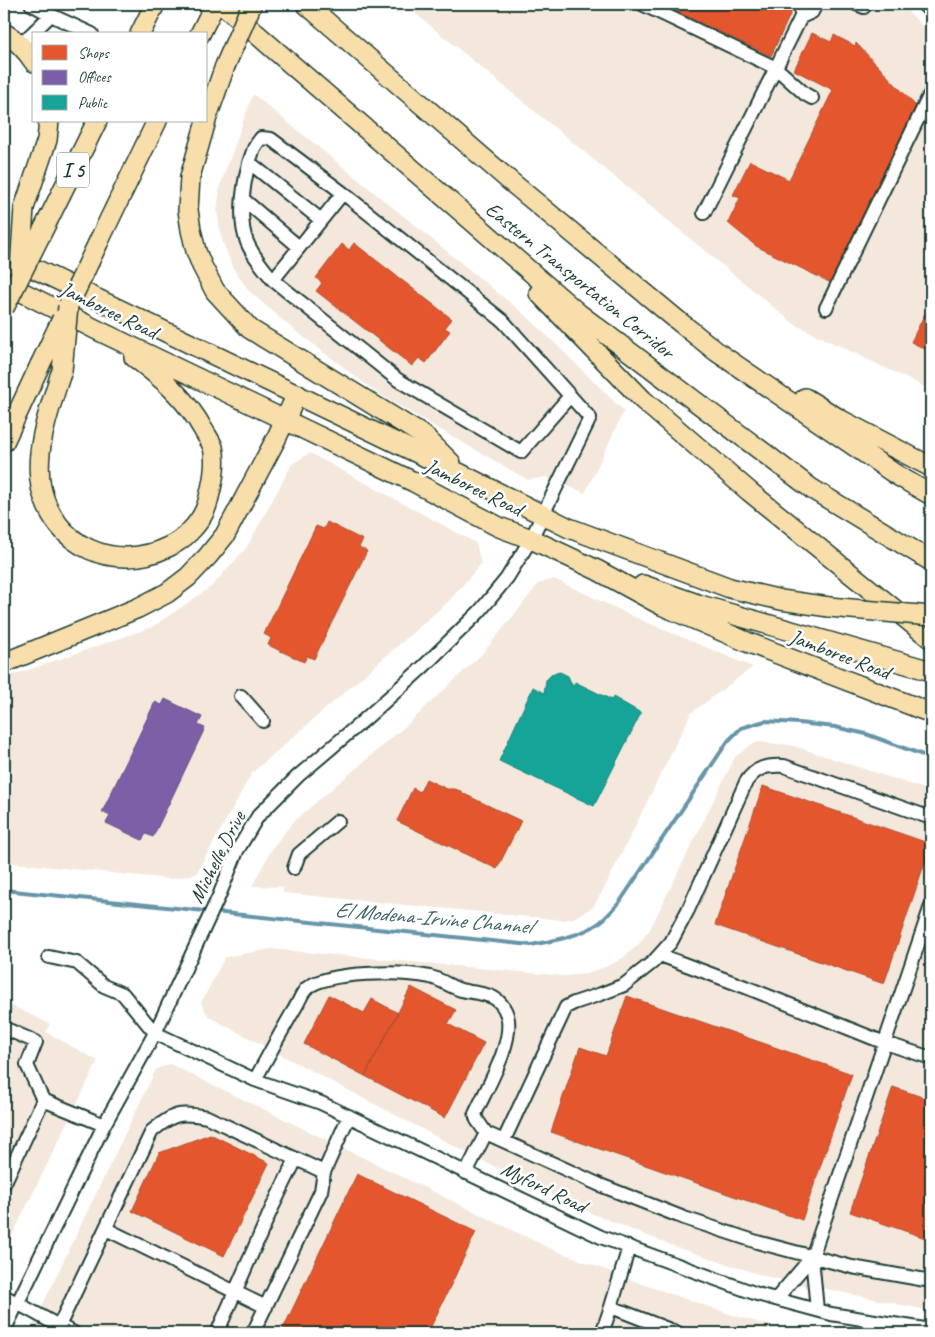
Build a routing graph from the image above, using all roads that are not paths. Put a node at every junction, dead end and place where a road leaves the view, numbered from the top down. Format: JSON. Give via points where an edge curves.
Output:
{"nodes":[{"id":1,"x":31,"y":4,"type":"edge"},
{"id":2,"x":155,"y":4,"type":"edge"},
{"id":3,"x":215,"y":4,"type":"edge"},
{"id":4,"x":222,"y":4,"type":"edge"},
{"id":5,"x":252,"y":4,"type":"edge"},
{"id":6,"x":306,"y":4,"type":"edge"},
{"id":7,"x":642,"y":4,"type":"edge"},
{"id":8,"x":800,"y":4,"type":"edge"},
{"id":9,"x":816,"y":4,"type":"edge"},
{"id":10,"x":923,"y":4,"type":"edge"},
{"id":11,"x":931,"y":12,"type":"edge"},
{"id":12,"x":51,"y":15,"type":"junction"},
{"id":13,"x":801,"y":17,"type":"junction"},
{"id":14,"x":33,"y":32,"type":"edge"},
{"id":15,"x":88,"y":32,"type":"edge"},
{"id":16,"x":141,"y":32,"type":"edge"},
{"id":17,"x":201,"y":32,"type":"edge"},
{"id":18,"x":4,"y":33,"type":"edge"},
{"id":19,"x":32,"y":33,"type":"edge"},
{"id":20,"x":20,"y":45,"type":"junction"},
{"id":21,"x":32,"y":59,"type":"edge"},
{"id":22,"x":776,"y":68,"type":"junction"},
{"id":23,"x":931,"y":92,"type":"edge"},
{"id":24,"x":812,"y":98,"type":"dead end"},
{"id":25,"x":208,"y":115,"type":"edge"},
{"id":26,"x":49,"y":122,"type":"edge"},
{"id":27,"x":97,"y":122,"type":"edge"},
{"id":28,"x":157,"y":122,"type":"edge"},
{"id":29,"x":206,"y":122,"type":"edge"},
{"id":30,"x":250,"y":163,"type":"junction"},
{"id":31,"x":343,"y":193,"type":"junction"},
{"id":32,"x":243,"y":199,"type":"junction"},
{"id":33,"x":704,"y":213,"type":"dead end"},
{"id":34,"x":321,"y":220,"type":"junction"},
{"id":35,"x":494,"y":240,"type":"junction"},
{"id":36,"x":299,"y":247,"type":"junction"},
{"id":37,"x":4,"y":254,"type":"edge"},
{"id":38,"x":11,"y":280,"type":"edge"},
{"id":39,"x":274,"y":280,"type":"junction"},
{"id":40,"x":68,"y":306,"type":"junction"},
{"id":41,"x":4,"y":308,"type":"edge"},
{"id":42,"x":826,"y":308,"type":"dead end"},
{"id":43,"x":676,"y":319,"type":"junction"},
{"id":44,"x":97,"y":330,"type":"junction"},
{"id":45,"x":297,"y":394,"type":"junction"},
{"id":46,"x":570,"y":396,"type":"junction"},
{"id":47,"x":285,"y":420,"type":"junction"},
{"id":48,"x":4,"y":442,"type":"edge"},
{"id":49,"x":931,"y":468,"type":"edge"},
{"id":50,"x":461,"y":474,"type":"junction"},
{"id":51,"x":931,"y":495,"type":"edge"},
{"id":52,"x":543,"y":515,"type":"junction"},
{"id":53,"x":531,"y":539,"type":"junction"},
{"id":54,"x":931,"y":561,"type":"edge"},
{"id":55,"x":597,"y":570,"type":"junction"},
{"id":56,"x":931,"y":616,"type":"edge"},
{"id":57,"x":931,"y":639,"type":"edge"},
{"id":58,"x":4,"y":663,"type":"edge"},
{"id":59,"x":931,"y":671,"type":"edge"},
{"id":60,"x":241,"y":696,"type":"dead end"},
{"id":61,"x":931,"y":713,"type":"edge"},
{"id":62,"x":263,"y":722,"type":"dead end"},
{"id":63,"x":931,"y":818,"type":"edge"},
{"id":64,"x":338,"y":821,"type":"dead end"},
{"id":65,"x":294,"y":868,"type":"dead end"},
{"id":66,"x":931,"y":906,"type":"edge"},
{"id":67,"x":660,"y":955,"type":"junction"},
{"id":68,"x":49,"y":958,"type":"dead end"},
{"id":69,"x":4,"y":1028,"type":"edge"},
{"id":70,"x":155,"y":1033,"type":"junction"},
{"id":71,"x":885,"y":1043,"type":"junction"},
{"id":72,"x":931,"y":1058,"type":"edge"},
{"id":73,"x":255,"y":1080,"type":"junction"},
{"id":74,"x":43,"y":1100,"type":"junction"},
{"id":75,"x":349,"y":1116,"type":"junction"},
{"id":76,"x":104,"y":1125,"type":"junction"},
{"id":77,"x":486,"y":1133,"type":"junction"},
{"id":78,"x":504,"y":1140,"type":"junction"},
{"id":79,"x":296,"y":1159,"type":"junction"},
{"id":80,"x":324,"y":1172,"type":"junction"},
{"id":81,"x":466,"y":1173,"type":"junction"},
{"id":82,"x":4,"y":1184,"type":"edge"},
{"id":83,"x":106,"y":1229,"type":"junction"},
{"id":84,"x":628,"y":1247,"type":"junction"},
{"id":85,"x":812,"y":1257,"type":"junction"},
{"id":86,"x":931,"y":1281,"type":"edge"},
{"id":87,"x":236,"y":1292,"type":"junction"},
{"id":88,"x":4,"y":1296,"type":"edge"},
{"id":89,"x":776,"y":1299,"type":"junction"},
{"id":90,"x":17,"y":1304,"type":"junction"},
{"id":91,"x":266,"y":1307,"type":"junction"},
{"id":92,"x":611,"y":1307,"type":"junction"},
{"id":93,"x":817,"y":1310,"type":"junction"},
{"id":94,"x":57,"y":1330,"type":"edge"},
{"id":95,"x":931,"y":1330,"type":"edge"},
{"id":96,"x":4,"y":1331,"type":"edge"},
{"id":97,"x":74,"y":1333,"type":"edge"},
{"id":98,"x":217,"y":1333,"type":"edge"},
{"id":99,"x":253,"y":1333,"type":"edge"},
{"id":100,"x":602,"y":1333,"type":"edge"},
{"id":101,"x":678,"y":1333,"type":"edge"}],
"edges":[{"from":1,"to":12,"type":"street"},
{"from":2,"to":16,"type":"highway"},
{"from":3,"to":17,"type":"highway"},
{"from":4,"to":35,"type":"highway","name":"Eastern Transportation Corridor"},
{"from":5,"to":25,"type":"highway","bridge":true},
{"from":6,"to":43,"type":"highway","name":"Eastern Transportation Corridor","via":[[510,181]]},
{"from":7,"to":22,"type":"street"},
{"from":8,"to":13,"type":"street"},
{"from":9,"to":13,"type":"street","via":[[812,12]]},
{"from":10,"to":11,"type":"street"},
{"from":12,"to":14,"type":"street"},
{"from":12,"to":15,"type":"street"},
{"from":13,"to":22,"type":"street"},
{"from":18,"to":20,"type":"highway"},
{"from":19,"to":20,"type":"street"},
{"from":20,"to":21,"type":"highway"},
{"from":22,"to":24,"type":"street"},
{"from":22,"to":33,"type":"street"},
{"from":23,"to":42,"type":"street"},
{"from":26,"to":38,"type":"highway","bridge":true,"via":[[47,140],[24,208]]},
{"from":27,"to":38,"type":"highway","number":"I 5","bridge":true,"via":[[49,218]]},
{"from":28,"to":40,"type":"highway","bridge":true},
{"from":29,"to":50,"type":"highway","via":[[190,176],[188,210],[196,251],[215,291],[250,329],[424,436]]},
{"from":30,"to":31,"type":"street","via":[[261,138],[271,139]]},
{"from":30,"to":32,"type":"street"},
{"from":30,"to":34,"type":"street"},
{"from":31,"to":34,"type":"street"},
{"from":31,"to":46,"type":"street","via":[[503,321]]},
{"from":32,"to":36,"type":"street"},
{"from":32,"to":39,"type":"street","via":[[246,240],[252,254]]},
{"from":34,"to":36,"type":"street"},
{"from":35,"to":54,"type":"highway","name":"Eastern Transportation Corridor","via":[[578,313],[812,489]]},
{"from":35,"to":57,"type":"highway","via":[[531,286],[643,400]]},
{"from":36,"to":39,"type":"street"},
{"from":37,"to":45,"type":"highway","name":"Jamboree Road"},
{"from":38,"to":41,"type":"highway","number":"I 5","bridge":true},
{"from":38,"to":44,"type":"highway","name":"Jamboree Road"},
{"from":39,"to":46,"type":"street","via":[[398,380],[521,452]]},
{"from":40,"to":44,"type":"highway","bridge":true,"via":[[62,371],[42,439],[41,487],[50,513],[63,532],[104,556],[129,558],[154,554],[178,542],[192,530],[204,512],[214,478],[212,447],[194,413],[164,379]]},
{"from":40,"to":48,"type":"highway","bridge":true},
{"from":43,"to":49,"type":"highway","via":[[841,420]]},
{"from":43,"to":51,"type":"highway","name":"Eastern Transportation Corridor","via":[[717,352],[886,468]]},
{"from":44,"to":47,"type":"highway","name":"Jamboree Road"},
{"from":45,"to":47,"type":"highway"},
{"from":45,"to":50,"type":"highway","name":"Jamboree Road"},
{"from":46,"to":52,"type":"street","name":"Michelle Drive","via":[[590,418]]},
{"from":47,"to":53,"type":"highway","name":"Jamboree Road","via":[[499,527]]},
{"from":47,"to":58,"type":"highway","via":[[224,535],[188,577],[167,593],[138,608]]},
{"from":50,"to":52,"type":"highway","name":"Jamboree Road"},
{"from":52,"to":53,"type":"street","name":"Michelle Drive"},
{"from":52,"to":56,"type":"highway","name":"Jamboree Road","bridge":true,"via":[[578,532],[730,588],[829,607]]},
{"from":53,"to":55,"type":"highway","name":"Jamboree Road"},
{"from":53,"to":70,"type":"street","name":"Michelle Drive","via":[[507,578],[461,630],[258,816],[237,851]]},
{"from":55,"to":59,"type":"highway","via":[[700,605]]},
{"from":55,"to":61,"type":"highway","name":"Jamboree Road","via":[[661,606]]},
{"from":60,"to":62,"type":"street"},
{"from":63,"to":67,"type":"street","via":[[784,766],[760,768],[746,782],[688,910]]},
{"from":64,"to":65,"type":"street","via":[[299,854]]},
{"from":66,"to":71,"type":"street"},
{"from":67,"to":71,"type":"street"},
{"from":67,"to":78,"type":"street","via":[[624,985],[566,1007]]},
{"from":68,"to":70,"type":"street","via":[[77,963],[104,986],[123,994]]},
{"from":69,"to":74,"type":"street","via":[[36,1042],[28,1066]]},
{"from":70,"to":73,"type":"street","name":"Myford Road"},
{"from":70,"to":76,"type":"street","name":"Michelle Drive"},
{"from":71,"to":72,"type":"street"},
{"from":71,"to":85,"type":"street"},
{"from":73,"to":75,"type":"street","name":"Myford Road"},
{"from":73,"to":77,"type":"street","via":[[307,988],[323,981],[360,975],[394,973],[431,977],[460,989],[491,996],[502,1003],[508,1017],[507,1045],[475,1114]]},
{"from":74,"to":76,"type":"street"},
{"from":74,"to":82,"type":"street"},
{"from":75,"to":80,"type":"street"},
{"from":75,"to":81,"type":"street","name":"Myford Road"},
{"from":76,"to":90,"type":"street","name":"Michelle Drive"},
{"from":77,"to":78,"type":"street"},
{"from":77,"to":81,"type":"street"},
{"from":78,"to":85,"type":"street","via":[[600,1186],[684,1218]]},
{"from":79,"to":80,"type":"street"},
{"from":79,"to":83,"type":"street","via":[[207,1117],[188,1113],[170,1117],[152,1132]]},
{"from":79,"to":87,"type":"street"},
{"from":80,"to":91,"type":"street","via":[[321,1191]]},
{"from":81,"to":84,"type":"street","name":"Myford Road"},
{"from":83,"to":87,"type":"street"},
{"from":83,"to":94,"type":"street"},
{"from":84,"to":89,"type":"street","name":"Myford Road"},
{"from":84,"to":92,"type":"street"},
{"from":85,"to":86,"type":"street"},
{"from":85,"to":89,"type":"street"},
{"from":85,"to":93,"type":"street"},
{"from":87,"to":91,"type":"street"},
{"from":87,"to":98,"type":"street"},
{"from":88,"to":90,"type":"street"},
{"from":89,"to":93,"type":"street","name":"Myford Road"},
{"from":90,"to":94,"type":"street"},
{"from":90,"to":96,"type":"street","name":"Michelle Drive"},
{"from":91,"to":99,"type":"street"},
{"from":92,"to":100,"type":"street"},
{"from":92,"to":101,"type":"street"},
{"from":93,"to":95,"type":"street","name":"Myford Road"},
{"from":94,"to":97,"type":"street"}]}
